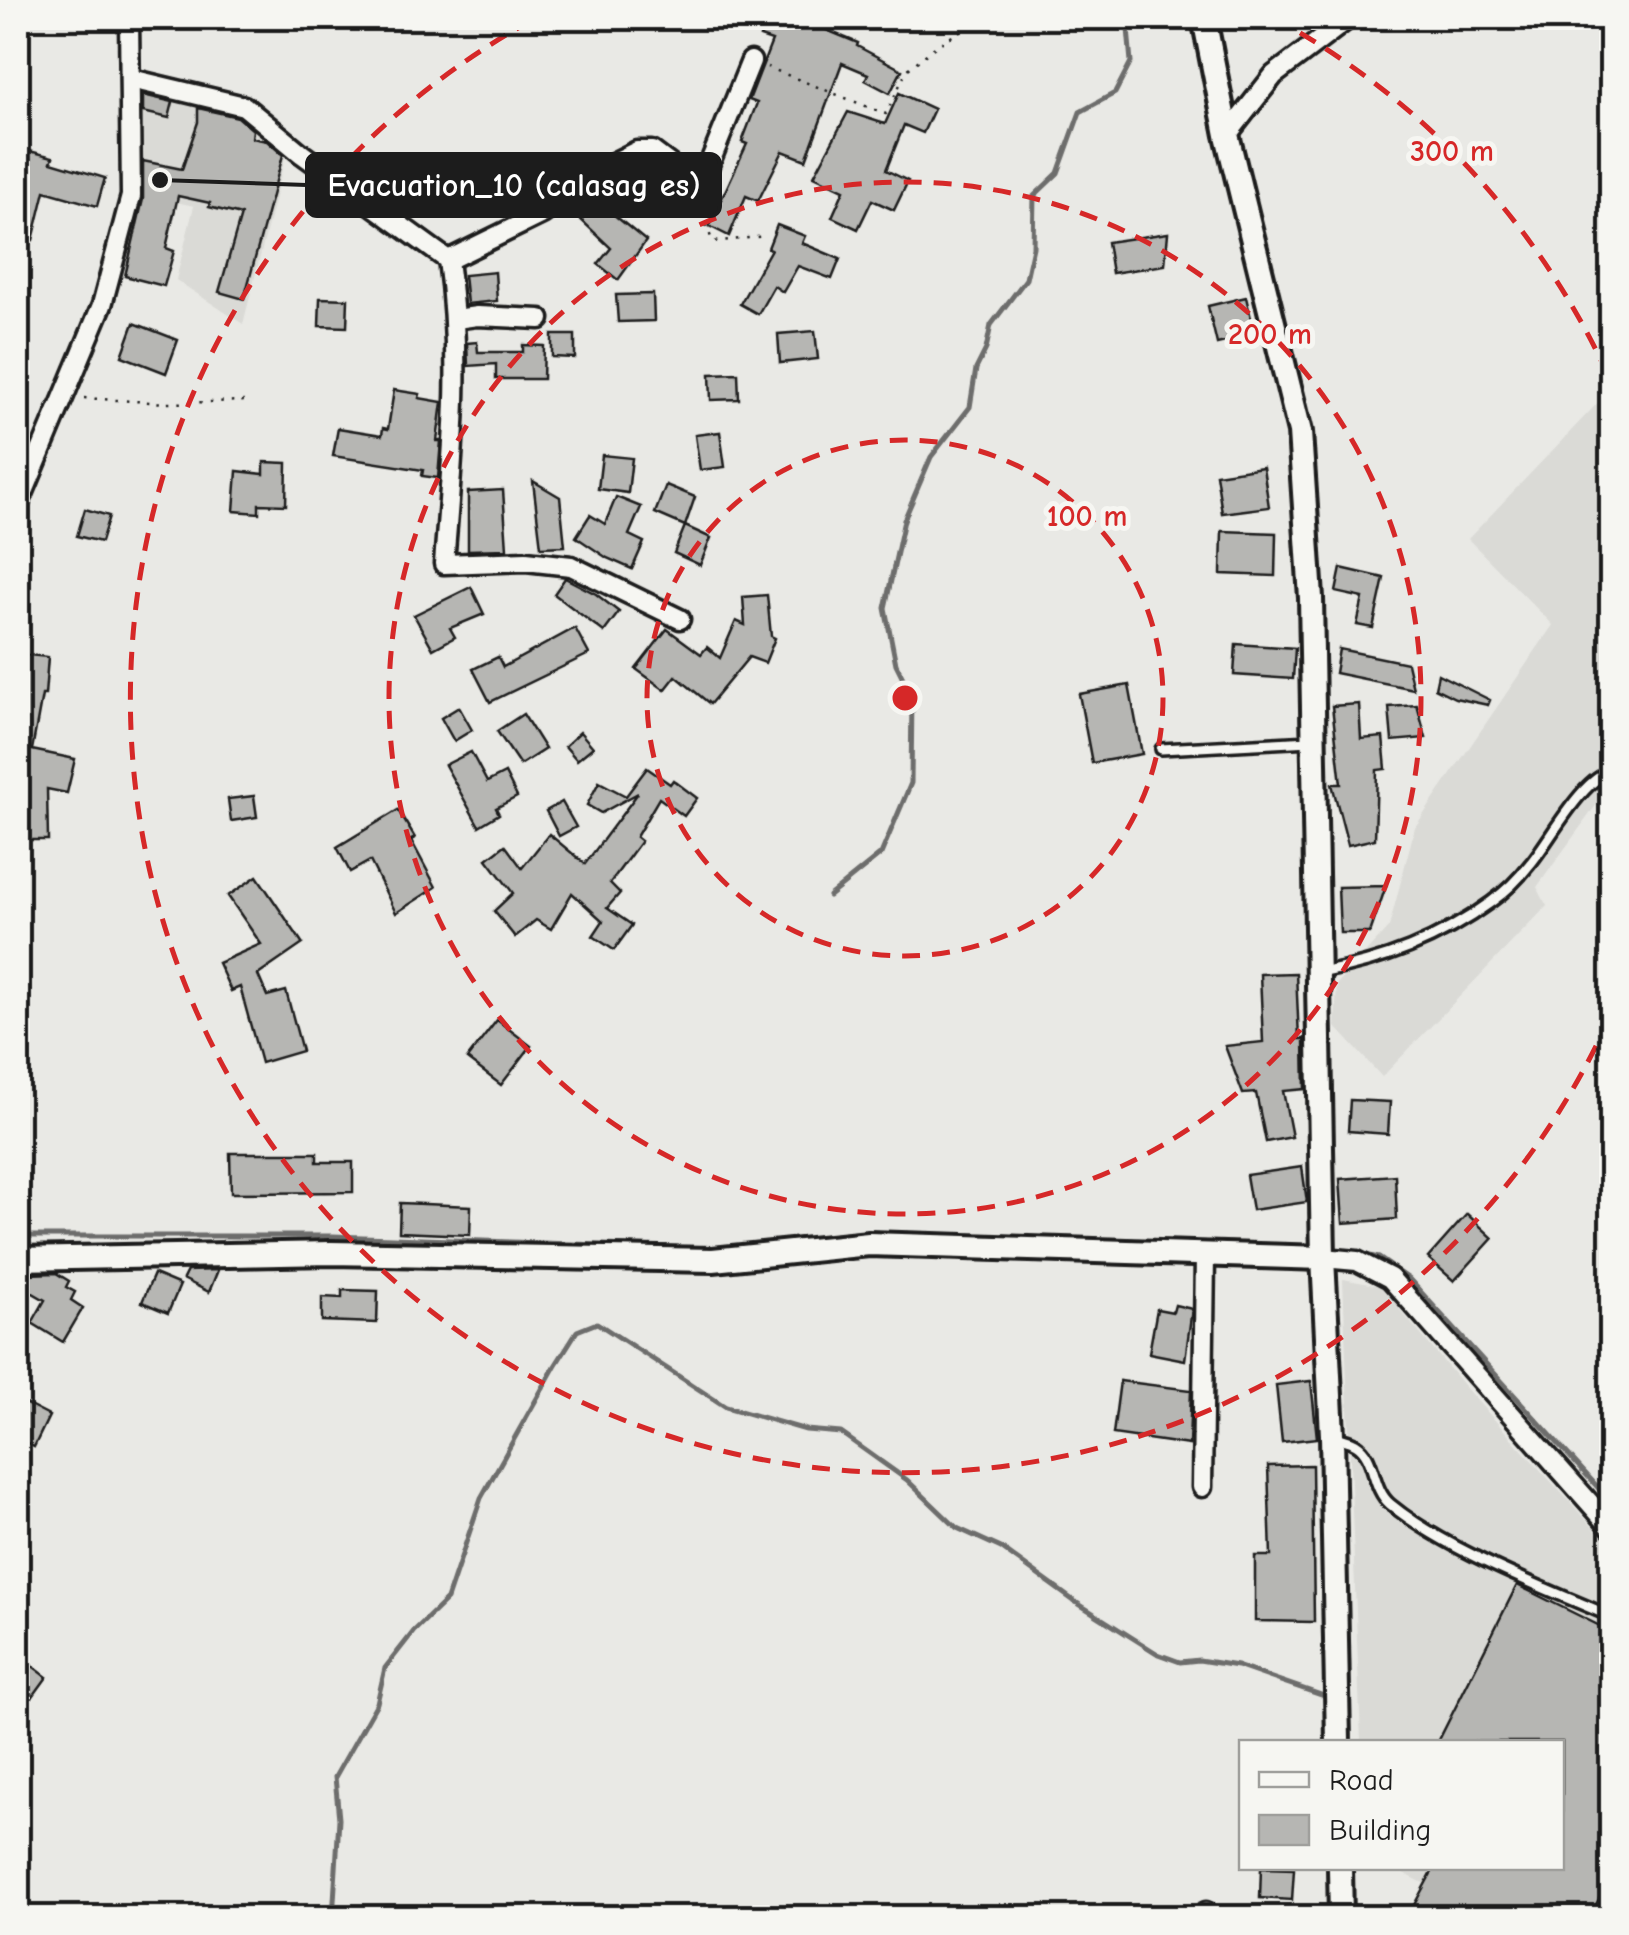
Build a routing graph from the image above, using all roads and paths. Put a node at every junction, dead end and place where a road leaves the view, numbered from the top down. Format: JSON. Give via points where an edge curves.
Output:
{"nodes":[{"id":1,"x":129,"y":18,"type":"edge"},
{"id":2,"x":982,"y":18,"type":"edge"},
{"id":3,"x":1204,"y":18,"type":"edge"},
{"id":4,"x":1349,"y":18,"type":"edge"},
{"id":5,"x":751,"y":61,"type":"joint"},
{"id":6,"x":131,"y":79,"type":"junction"},
{"id":7,"x":1227,"y":135,"type":"junction"},
{"id":8,"x":700,"y":187,"type":"junction"},
{"id":9,"x":766,"y":236,"type":"dead end"},
{"id":10,"x":448,"y":260,"type":"junction"},
{"id":11,"x":456,"y":319,"type":"junction"},
{"id":12,"x":540,"y":319,"type":"dead end"},
{"id":13,"x":63,"y":398,"type":"junction"},
{"id":14,"x":248,"y":401,"type":"dead end"},
{"id":15,"x":18,"y":506,"type":"edge"},
{"id":16,"x":680,"y":619,"type":"dead end"},
{"id":17,"x":1314,"y":741,"type":"junction"},
{"id":18,"x":1160,"y":749,"type":"dead end"},
{"id":19,"x":1612,"y":772,"type":"edge"},
{"id":20,"x":1319,"y":973,"type":"junction"},
{"id":21,"x":1205,"y":1256,"type":"junction"},
{"id":22,"x":1323,"y":1258,"type":"junction"},
{"id":23,"x":18,"y":1259,"type":"edge"},
{"id":24,"x":1332,"y":1435,"type":"junction"},
{"id":25,"x":1202,"y":1487,"type":"dead end"},
{"id":26,"x":1612,"y":1528,"type":"edge"},
{"id":27,"x":1612,"y":1617,"type":"edge"},
{"id":28,"x":1338,"y":1740,"type":"edge"},
{"id":29,"x":1340,"y":1870,"type":"edge"},
{"id":30,"x":1342,"y":1918,"type":"edge"}],
"edges":[{"from":1,"to":6,"type":"street"},
{"from":2,"to":5,"type":"path","via":[[906,70],[886,114]]},
{"from":3,"to":7,"type":"street"},
{"from":4,"to":7,"type":"street","via":[[1274,75]]},
{"from":5,"to":8,"type":"street"},
{"from":6,"to":10,"type":"street","via":[[244,106]]},
{"from":6,"to":13,"type":"street","via":[[131,196],[102,305]]},
{"from":7,"to":17,"type":"street","via":[[1300,432]]},
{"from":8,"to":9,"type":"path","via":[[713,242]]},
{"from":8,"to":10,"type":"street","via":[[652,152],[637,151],[542,214]]},
{"from":10,"to":11,"type":"street"},
{"from":11,"to":12,"type":"street"},
{"from":11,"to":16,"type":"street","via":[[444,564],[572,566]]},
{"from":13,"to":14,"type":"path"},
{"from":13,"to":15,"type":"street"},
{"from":17,"to":18,"type":"lane"},
{"from":17,"to":20,"type":"street"},
{"from":19,"to":20,"type":"lane","via":[[1588,786],[1529,866],[1494,900],[1447,931],[1380,961]]},
{"from":20,"to":22,"type":"street"},
{"from":21,"to":22,"type":"street"},
{"from":21,"to":23,"type":"street","via":[[869,1244],[713,1260],[331,1253]]},
{"from":21,"to":25,"type":"street"},
{"from":22,"to":24,"type":"street"},
{"from":22,"to":26,"type":"street","via":[[1358,1261],[1390,1278]]},
{"from":24,"to":27,"type":"lane","via":[[1356,1444],[1387,1501],[1422,1525]]},
{"from":24,"to":28,"type":"street"},
{"from":29,"to":30,"type":"street"}]}
